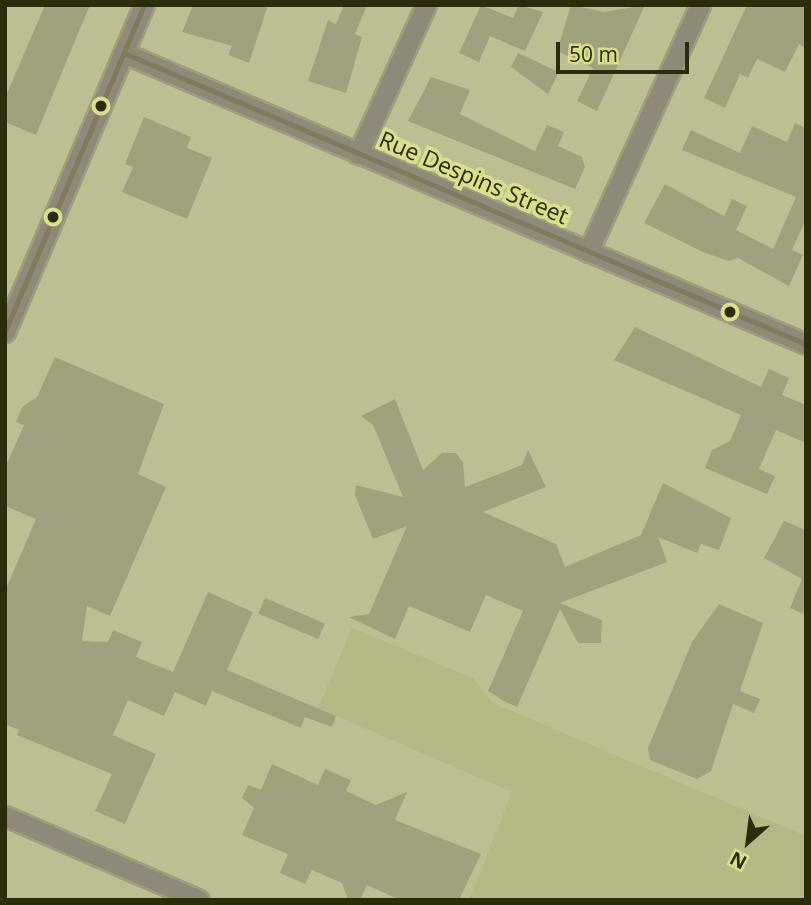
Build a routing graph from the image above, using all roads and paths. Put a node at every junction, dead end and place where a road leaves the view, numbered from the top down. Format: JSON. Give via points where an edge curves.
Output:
{"nodes":[{"id":1,"x":144,"y":5,"type":"edge"},
{"id":2,"x":426,"y":5,"type":"edge"},
{"id":3,"x":700,"y":5,"type":"edge"},
{"id":4,"x":124,"y":53,"type":"junction"},
{"id":5,"x":358,"y":153,"type":"junction"},
{"id":6,"x":588,"y":252,"type":"junction"},
{"id":7,"x":12,"y":297,"type":"edge"},
{"id":8,"x":5,"y":332,"type":"edge"},
{"id":9,"x":806,"y":344,"type":"edge"},
{"id":10,"x":5,"y":816,"type":"edge"},
{"id":11,"x":199,"y":900,"type":"edge"}],
"edges":[{"from":1,"to":4,"type":"street"},
{"from":2,"to":5,"type":"street"},
{"from":3,"to":6,"type":"street"},
{"from":4,"to":5,"type":"street","name":"Rue Despins Street"},
{"from":4,"to":7,"type":"street"},
{"from":5,"to":6,"type":"street","name":"Rue Despins Street"},
{"from":6,"to":9,"type":"street","name":"Rue Despins Street"},
{"from":7,"to":8,"type":"street"},
{"from":10,"to":11,"type":"street"}]}
